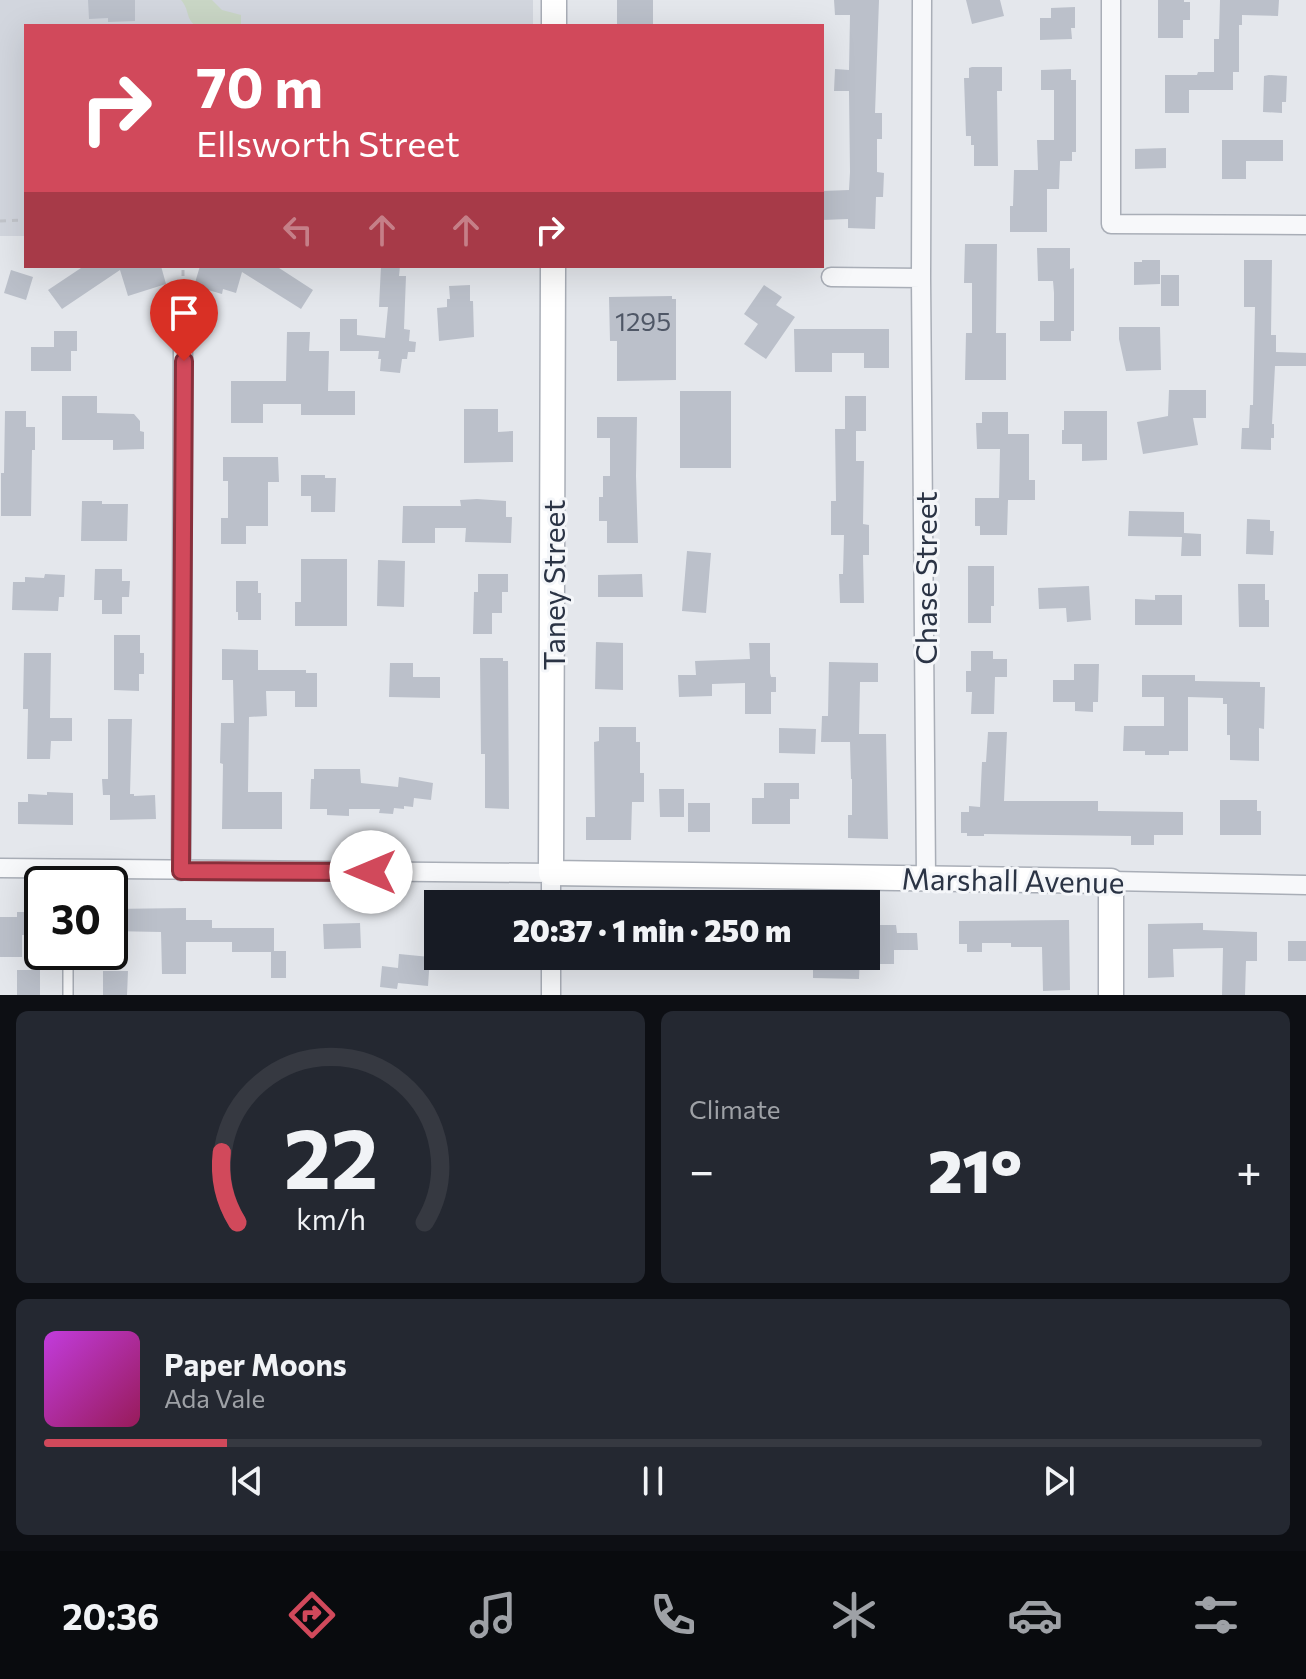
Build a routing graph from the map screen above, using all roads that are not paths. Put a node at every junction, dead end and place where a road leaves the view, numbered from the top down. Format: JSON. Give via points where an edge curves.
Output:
{"nodes":[{"id":1,"x":554,"y":0,"type":"edge"},
{"id":2,"x":922,"y":0,"type":"edge"},
{"id":3,"x":1111,"y":0,"type":"edge"},
{"id":4,"x":554,"y":24,"type":"edge"},
{"id":5,"x":1306,"y":225,"type":"edge"},
{"id":6,"x":553,"y":268,"type":"edge"},
{"id":7,"x":831,"y":277,"type":"dead end"},
{"id":8,"x":921,"y":278,"type":"junction"},
{"id":9,"x":183,"y":340,"type":"road end"},
{"id":10,"x":0,"y":868,"type":"edge"},
{"id":11,"x":24,"y":871,"type":"edge"},
{"id":12,"x":181,"y":871,"type":"junction"},
{"id":13,"x":128,"y":873,"type":"edge"},
{"id":14,"x":551,"y":873,"type":"junction"},
{"id":15,"x":926,"y":877,"type":"junction"},
{"id":16,"x":1111,"y":881,"type":"junction"},
{"id":17,"x":1306,"y":885,"type":"edge"},
{"id":18,"x":551,"y":890,"type":"edge"},
{"id":19,"x":68,"y":970,"type":"edge"},
{"id":20,"x":551,"y":970,"type":"edge"},
{"id":21,"x":68,"y":995,"type":"edge"},
{"id":22,"x":551,"y":995,"type":"edge"},
{"id":23,"x":1111,"y":995,"type":"edge"}],
"edges":[{"from":1,"to":4,"type":"street"},
{"from":2,"to":8,"type":"street","name":"Chase Street"},
{"from":3,"to":5,"type":"street","via":[[1111,224]]},
{"from":6,"to":14,"type":"street","name":"Taney Street"},
{"from":7,"to":8,"type":"street"},
{"from":8,"to":15,"type":"street","name":"Chase Street"},
{"from":9,"to":12,"type":"street"},
{"from":10,"to":11,"type":"street","name":"Marshall Avenue"},
{"from":12,"to":13,"type":"street","name":"Marshall Avenue"},
{"from":12,"to":14,"type":"street","name":"Marshall Avenue"},
{"from":14,"to":15,"type":"street","name":"Marshall Avenue"},
{"from":14,"to":18,"type":"street","name":"Taney Street"},
{"from":15,"to":16,"type":"street","name":"Marshall Avenue"},
{"from":16,"to":17,"type":"street","name":"Marshall Avenue"},
{"from":16,"to":23,"type":"street"},
{"from":19,"to":21,"type":"lane"},
{"from":20,"to":22,"type":"street"}]}
